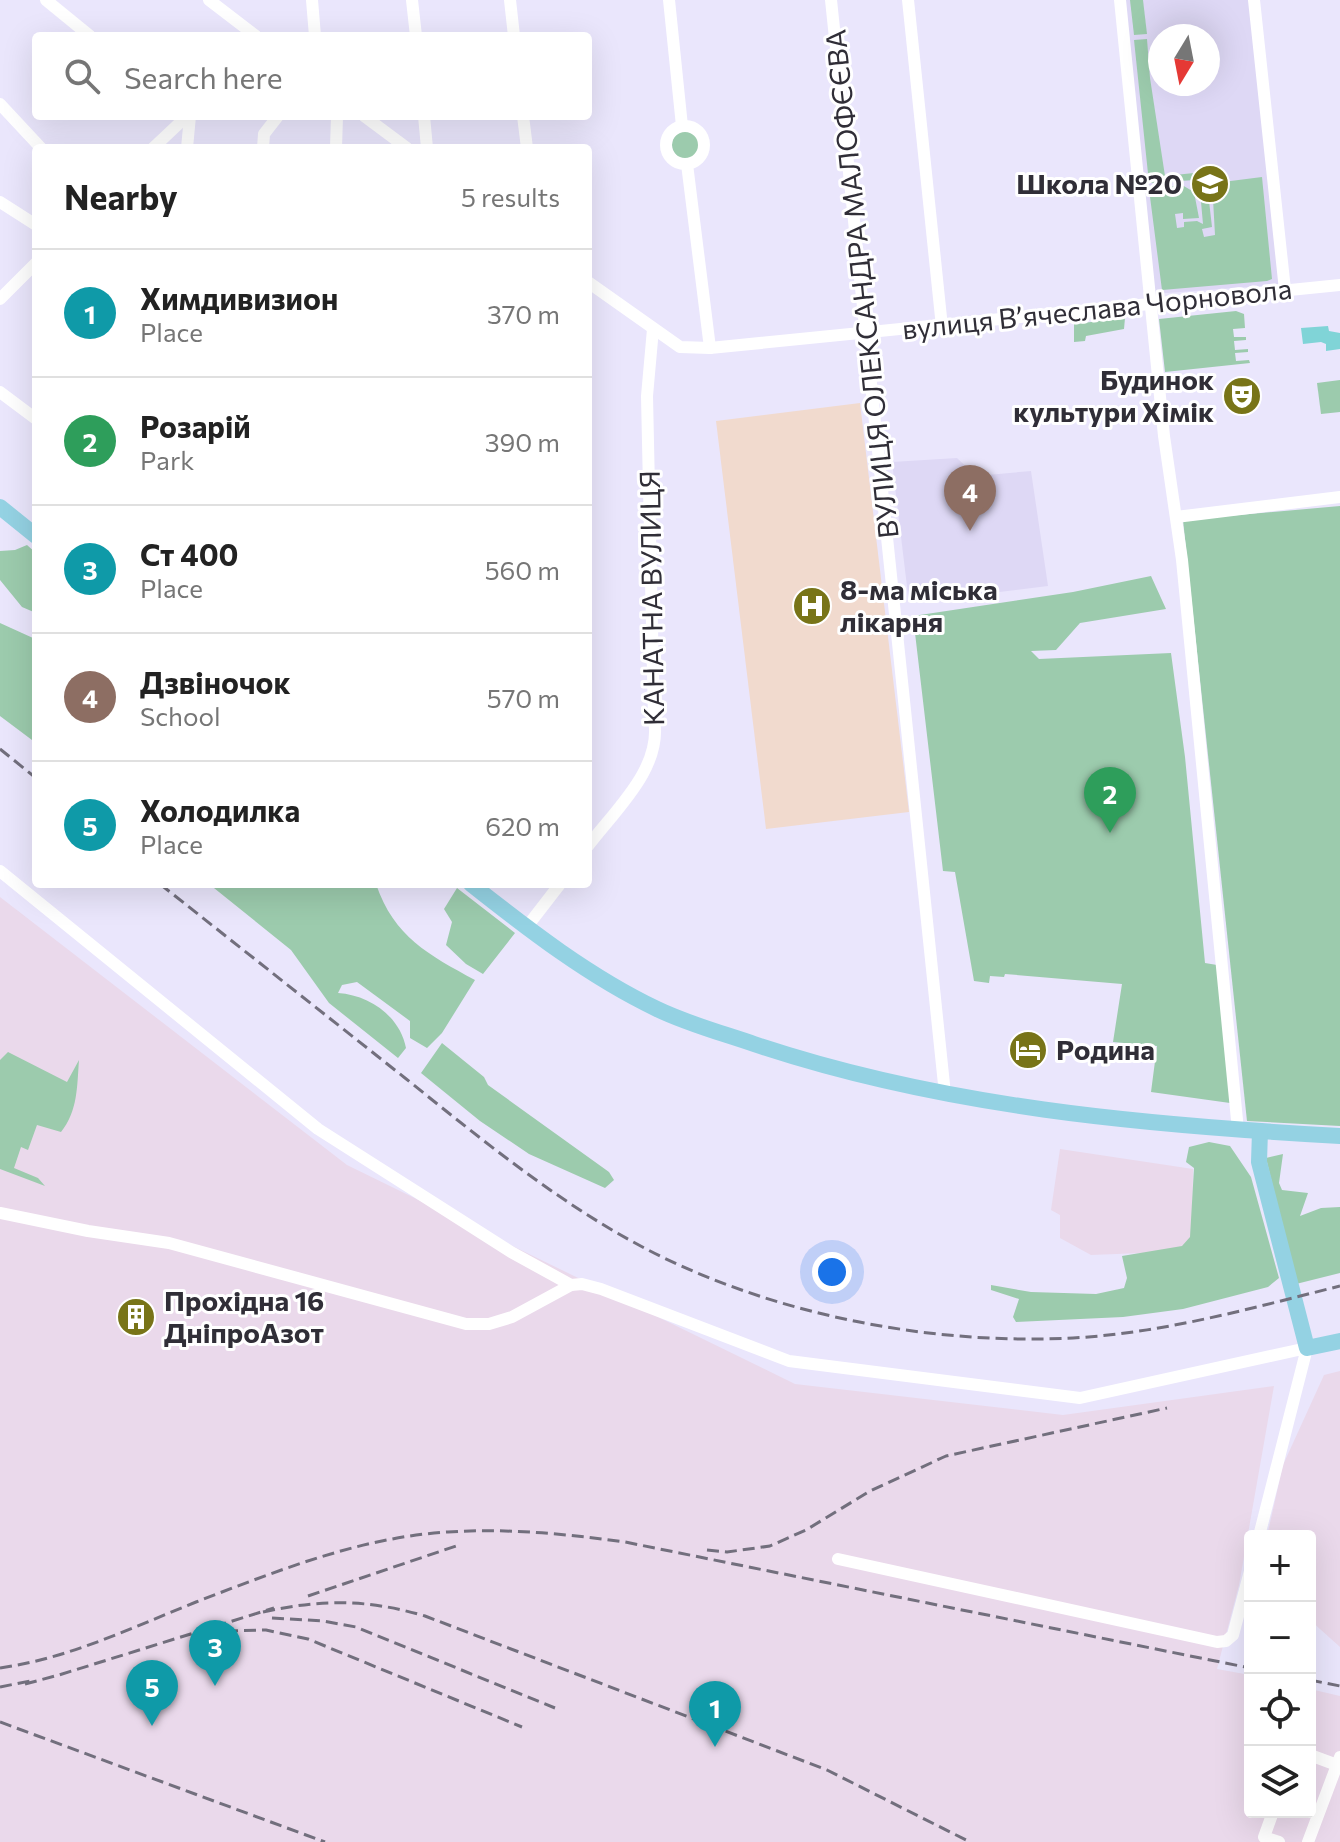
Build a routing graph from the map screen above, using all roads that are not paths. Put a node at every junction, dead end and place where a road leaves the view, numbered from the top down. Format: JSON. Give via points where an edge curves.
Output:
{"nodes":[{"id":1,"x":46,"y":0,"type":"edge"},
{"id":2,"x":209,"y":0,"type":"edge"},
{"id":3,"x":312,"y":0,"type":"edge"},
{"id":4,"x":412,"y":0,"type":"edge"},
{"id":5,"x":510,"y":0,"type":"edge"},
{"id":6,"x":669,"y":0,"type":"edge"},
{"id":7,"x":831,"y":0,"type":"edge"},
{"id":8,"x":908,"y":0,"type":"edge"},
{"id":9,"x":1120,"y":0,"type":"edge"},
{"id":10,"x":1254,"y":0,"type":"edge"},
{"id":11,"x":85,"y":32,"type":"edge"},
{"id":12,"x":251,"y":32,"type":"edge"},
{"id":13,"x":315,"y":32,"type":"edge"},
{"id":14,"x":416,"y":32,"type":"edge"},
{"id":15,"x":514,"y":32,"type":"edge"},
{"id":16,"x":0,"y":104,"type":"edge"},
{"id":17,"x":184,"y":120,"type":"edge"},
{"id":18,"x":188,"y":120,"type":"edge"},
{"id":19,"x":275,"y":120,"type":"edge"},
{"id":20,"x":337,"y":120,"type":"edge"},
{"id":21,"x":369,"y":120,"type":"edge"},
{"id":22,"x":424,"y":120,"type":"edge"},
{"id":23,"x":524,"y":120,"type":"edge"},
{"id":24,"x":682,"y":126,"type":"junction"},
{"id":25,"x":37,"y":144,"type":"edge"},
{"id":26,"x":157,"y":144,"type":"edge"},
{"id":27,"x":187,"y":144,"type":"edge"},
{"id":28,"x":263,"y":144,"type":"edge"},
{"id":29,"x":336,"y":144,"type":"edge"},
{"id":30,"x":402,"y":144,"type":"edge"},
{"id":31,"x":427,"y":144,"type":"edge"},
{"id":32,"x":526,"y":144,"type":"edge"},
{"id":33,"x":687,"y":164,"type":"junction"},
{"id":34,"x":0,"y":202,"type":"edge"},
{"id":35,"x":32,"y":222,"type":"edge"},
{"id":36,"x":32,"y":267,"type":"edge"},
{"id":37,"x":592,"y":285,"type":"edge"},
{"id":38,"x":1340,"y":285,"type":"edge"},
{"id":39,"x":1285,"y":290,"type":"junction"},
{"id":40,"x":0,"y":299,"type":"edge"},
{"id":41,"x":1152,"y":304,"type":"junction"},
{"id":42,"x":942,"y":327,"type":"junction"},
{"id":43,"x":653,"y":329,"type":"junction"},
{"id":44,"x":867,"y":331,"type":"junction"},
{"id":45,"x":710,"y":348,"type":"junction"},
{"id":46,"x":0,"y":392,"type":"edge"},
{"id":47,"x":32,"y":416,"type":"edge"},
{"id":48,"x":1340,"y":497,"type":"edge"},
{"id":49,"x":0,"y":507,"type":"edge"},
{"id":50,"x":1176,"y":517,"type":"junction"},
{"id":51,"x":32,"y":533,"type":"edge"},
{"id":52,"x":592,"y":841,"type":"edge"},
{"id":53,"x":0,"y":871,"type":"edge"},
{"id":54,"x":476,"y":888,"type":"edge"},
{"id":55,"x":557,"y":888,"type":"edge"},
{"id":56,"x":526,"y":928,"type":"junction"},
{"id":57,"x":945,"y":1094,"type":"junction"},
{"id":58,"x":1238,"y":1130,"type":"junction"},
{"id":59,"x":1260,"y":1131,"type":"junction"},
{"id":60,"x":1340,"y":1136,"type":"edge"},
{"id":61,"x":0,"y":1213,"type":"edge"},
{"id":62,"x":571,"y":1285,"type":"junction"},
{"id":63,"x":1340,"y":1341,"type":"edge"},
{"id":64,"x":1307,"y":1348,"type":"junction"},
{"id":65,"x":1261,"y":1530,"type":"edge"},
{"id":66,"x":838,"y":1559,"type":"dead end"},
{"id":67,"x":1244,"y":1594,"type":"edge"},
{"id":68,"x":1316,"y":1756,"type":"edge"},
{"id":69,"x":1338,"y":1761,"type":"edge"},
{"id":70,"x":1271,"y":1818,"type":"edge"},
{"id":71,"x":1279,"y":1842,"type":"edge"},
{"id":72,"x":1308,"y":1842,"type":"edge"}],
"edges":[{"from":1,"to":11,"type":"street"},
{"from":2,"to":12,"type":"street"},
{"from":3,"to":13,"type":"street"},
{"from":4,"to":14,"type":"street"},
{"from":5,"to":15,"type":"street"},
{"from":6,"to":24,"type":"street"},
{"from":7,"to":44,"type":"street","name":"ВУЛИЦЯ ОЛЕКСАНДРА МАЛОФЄЄВА"},
{"from":8,"to":42,"type":"street"},
{"from":9,"to":41,"type":"street"},
{"from":10,"to":39,"type":"street"},
{"from":16,"to":25,"type":"street"},
{"from":17,"to":26,"type":"street"},
{"from":18,"to":27,"type":"street"},
{"from":19,"to":28,"type":"street"},
{"from":20,"to":29,"type":"street"},
{"from":21,"to":30,"type":"street"},
{"from":22,"to":31,"type":"street"},
{"from":23,"to":32,"type":"street"},
{"from":24,"to":33,"type":"street","via":[[671,132],[666,144],[670,157]]},
{"from":24,"to":33,"type":"street","via":[[699,131],[705,142],[702,154]]},
{"from":33,"to":45,"type":"street"},
{"from":34,"to":35,"type":"street"},
{"from":36,"to":40,"type":"street"},
{"from":37,"to":43,"type":"street","name":"вулиця Вʼячеслава Чорновола"},
{"from":38,"to":39,"type":"street","name":"вулиця Вʼячеслава Чорновола"},
{"from":39,"to":41,"type":"street","name":"вулиця Вʼячеслава Чорновола"},
{"from":41,"to":42,"type":"street","name":"вулиця Вʼячеслава Чорновола"},
{"from":41,"to":50,"type":"street"},
{"from":42,"to":44,"type":"street","name":"вулиця Вʼячеслава Чорновола"},
{"from":43,"to":45,"type":"street","name":"вулиця Вʼячеслава Чорновола","via":[[680,347]]},
{"from":43,"to":52,"type":"street","name":"КАНАТНА ВУЛИЦЯ","via":[[647,396],[657,734],[649,765]]},
{"from":44,"to":45,"type":"street","name":"вулиця Вʼячеслава Чорновола"},
{"from":44,"to":57,"type":"street","name":"ВУЛИЦЯ ОЛЕКСАНДРА МАЛОФЄЄВА"},
{"from":46,"to":47,"type":"street"},
{"from":48,"to":50,"type":"street"},
{"from":49,"to":51,"type":"main road"},
{"from":50,"to":58,"type":"street"},
{"from":53,"to":62,"type":"street","via":[[318,1129]]},
{"from":54,"to":56,"type":"main road"},
{"from":55,"to":56,"type":"street"},
{"from":56,"to":57,"type":"main road","via":[[633,996],[686,1021],[834,1070]]},
{"from":57,"to":58,"type":"main road"},
{"from":58,"to":59,"type":"main road"},
{"from":59,"to":60,"type":"main road"},
{"from":59,"to":64,"type":"main road","via":[[1259,1162]]},
{"from":61,"to":62,"type":"street","via":[[169,1243],[466,1324],[512,1317]]},
{"from":62,"to":64,"type":"street","via":[[601,1289],[789,1361],[1080,1398]]},
{"from":63,"to":64,"type":"main road"},
{"from":64,"to":65,"type":"street"},
{"from":66,"to":67,"type":"street","via":[[1217,1642],[1233,1635]]},
{"from":68,"to":69,"type":"street"},
{"from":69,"to":72,"type":"street"},
{"from":70,"to":71,"type":"street","via":[[1264,1837]]}]}
